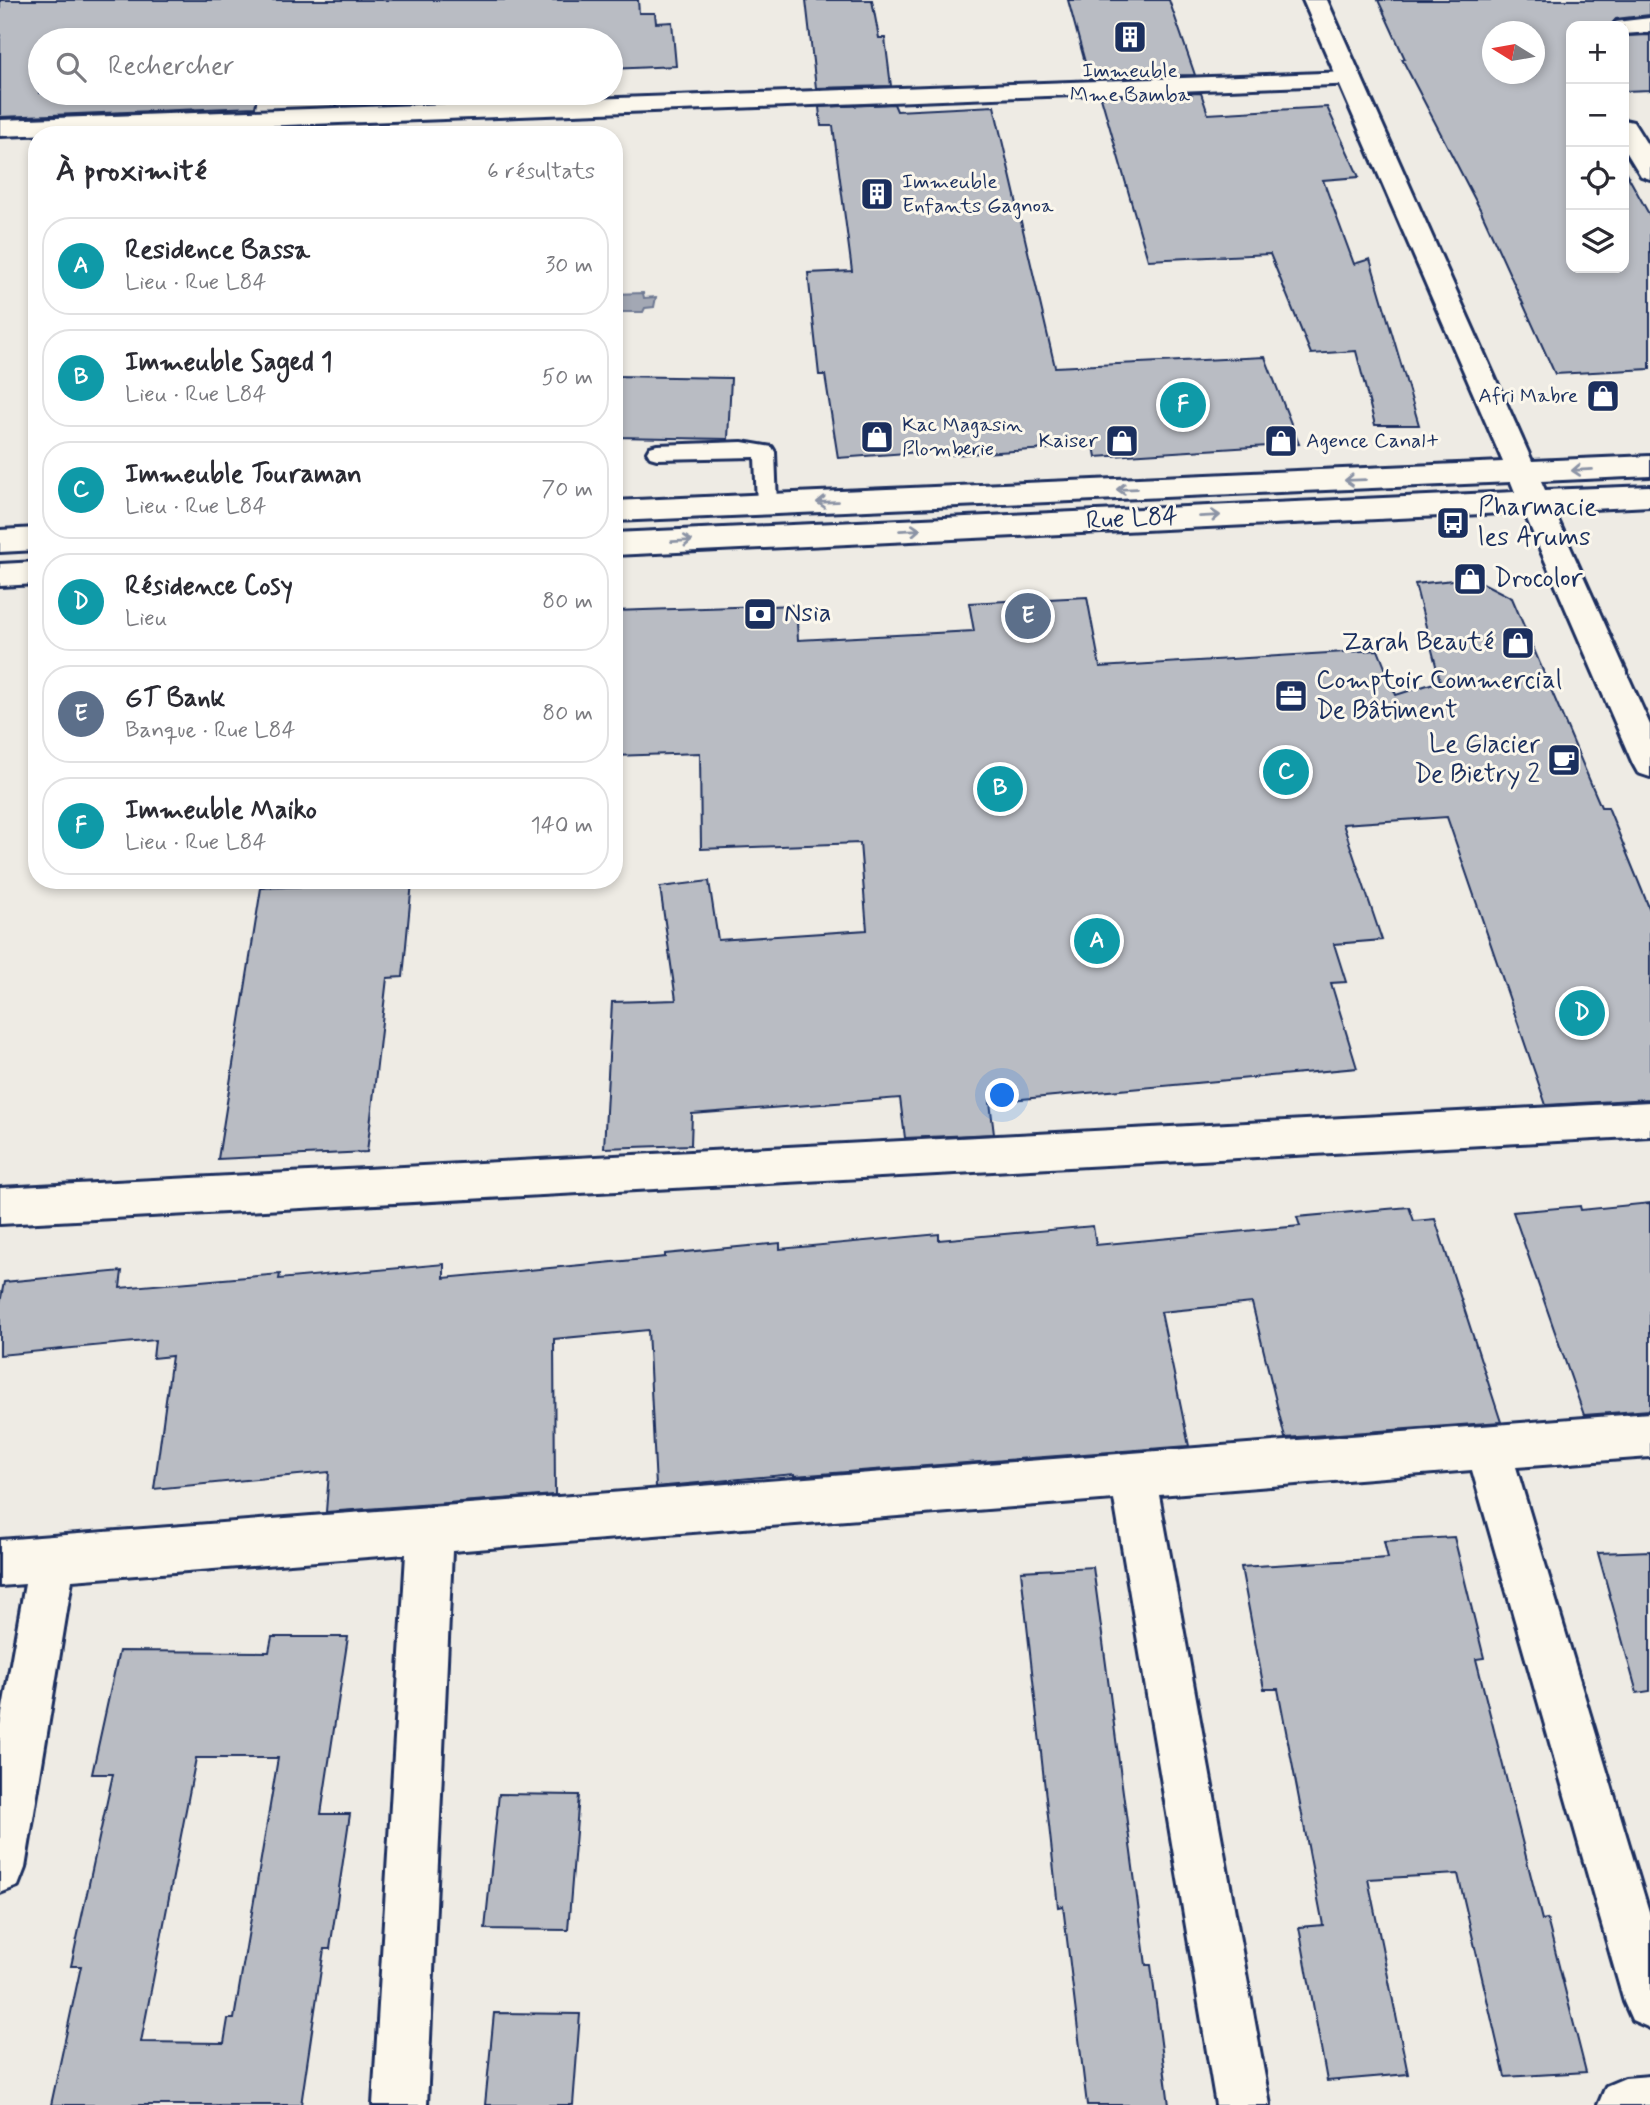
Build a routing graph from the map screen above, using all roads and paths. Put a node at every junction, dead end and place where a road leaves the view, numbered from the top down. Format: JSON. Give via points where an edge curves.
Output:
{"nodes":[{"id":1,"x":1315,"y":0,"type":"edge"},
{"id":2,"x":1650,"y":26,"type":"edge"},
{"id":3,"x":1629,"y":27,"type":"edge"},
{"id":4,"x":1350,"y":79,"type":"junction"},
{"id":5,"x":55,"y":126,"type":"edge"},
{"id":6,"x":28,"y":127,"type":"edge"},
{"id":7,"x":0,"y":128,"type":"edge"},
{"id":8,"x":1629,"y":135,"type":"edge"},
{"id":9,"x":1650,"y":171,"type":"edge"},
{"id":10,"x":657,"y":452,"type":"dead end"},
{"id":11,"x":1650,"y":467,"type":"edge"},
{"id":12,"x":1527,"y":486,"type":"junction"},
{"id":13,"x":1650,"y":496,"type":"edge"},
{"id":14,"x":767,"y":505,"type":"junction"},
{"id":15,"x":623,"y":511,"type":"edge"},
{"id":16,"x":28,"y":539,"type":"edge"},
{"id":17,"x":0,"y":541,"type":"edge"},
{"id":18,"x":623,"y":543,"type":"edge"},
{"id":19,"x":28,"y":573,"type":"edge"},
{"id":20,"x":0,"y":575,"type":"edge"},
{"id":21,"x":1650,"y":764,"type":"edge"},
{"id":22,"x":1650,"y":1119,"type":"edge"},
{"id":23,"x":0,"y":1206,"type":"edge"},
{"id":24,"x":1650,"y":1435,"type":"edge"},
{"id":25,"x":1488,"y":1448,"type":"junction"},
{"id":26,"x":1133,"y":1476,"type":"junction"},
{"id":27,"x":430,"y":1530,"type":"junction"},
{"id":28,"x":52,"y":1560,"type":"junction"},
{"id":29,"x":0,"y":1563,"type":"edge"},
{"id":30,"x":0,"y":1868,"type":"edge"},
{"id":31,"x":1650,"y":2002,"type":"edge"},
{"id":32,"x":1650,"y":2103,"type":"edge"},
{"id":33,"x":400,"y":2105,"type":"edge"},
{"id":34,"x":1243,"y":2105,"type":"edge"},
{"id":35,"x":1625,"y":2105,"type":"edge"}],
"edges":[{"from":1,"to":4,"type":"street"},
{"from":2,"to":3,"type":"street"},
{"from":4,"to":5,"type":"street"},
{"from":4,"to":12,"type":"street"},
{"from":6,"to":7,"type":"street"},
{"from":8,"to":9,"type":"street"},
{"from":10,"to":14,"type":"lane","via":[[765,452]]},
{"from":11,"to":12,"type":"street","name":"Rue L84","one_way":true},
{"from":12,"to":13,"type":"street","name":"Rue L84"},
{"from":12,"to":14,"type":"street","name":"Rue L84","one_way":true},
{"from":18,"to":12,"type":"street","name":"Rue L84","one_way":true},
{"from":12,"to":21,"type":"street"},
{"from":14,"to":15,"type":"street","name":"Rue L84"},
{"from":16,"to":17,"type":"street"},
{"from":19,"to":20,"type":"street"},
{"from":22,"to":23,"type":"street"},
{"from":24,"to":25,"type":"street"},
{"from":25,"to":26,"type":"street"},
{"from":25,"to":31,"type":"street"},
{"from":26,"to":27,"type":"street"},
{"from":26,"to":34,"type":"street"},
{"from":27,"to":28,"type":"street"},
{"from":27,"to":33,"type":"street"},
{"from":28,"to":29,"type":"street"},
{"from":28,"to":30,"type":"street"},
{"from":32,"to":35,"type":"street"}]}
